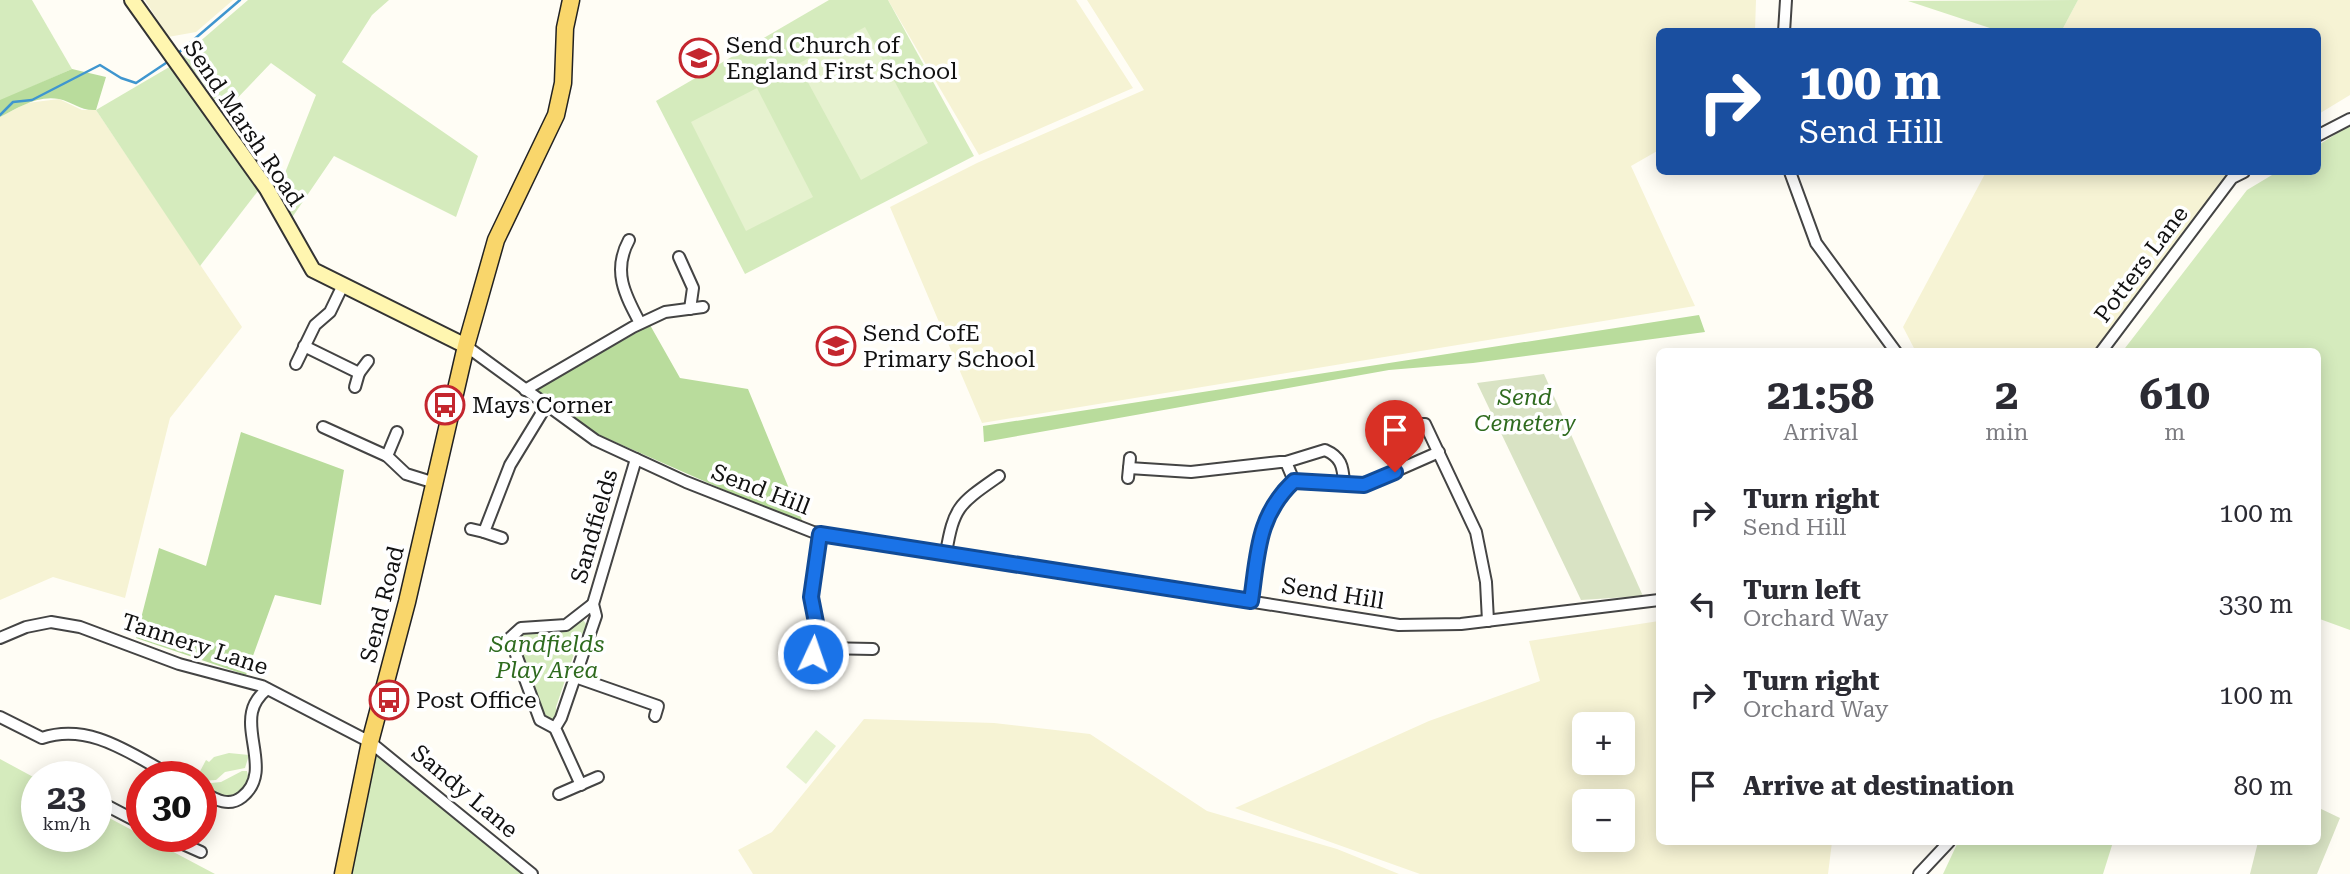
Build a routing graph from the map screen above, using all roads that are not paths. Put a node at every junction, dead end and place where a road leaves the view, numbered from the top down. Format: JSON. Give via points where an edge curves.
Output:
{"nodes":[{"id":1,"x":132,"y":0,"type":"edge"},
{"id":2,"x":571,"y":0,"type":"edge"},
{"id":3,"x":1786,"y":0,"type":"edge"},
{"id":4,"x":1784,"y":28,"type":"edge"},
{"id":5,"x":2350,"y":119,"type":"edge"},
{"id":6,"x":2321,"y":134,"type":"edge"},
{"id":7,"x":1791,"y":175,"type":"edge"},
{"id":8,"x":2238,"y":175,"type":"edge"},
{"id":9,"x":629,"y":240,"type":"dead end"},
{"id":10,"x":679,"y":257,"type":"dead end"},
{"id":11,"x":343,"y":285,"type":"junction"},
{"id":12,"x":703,"y":307,"type":"dead end"},
{"id":13,"x":690,"y":309,"type":"junction"},
{"id":14,"x":640,"y":323,"type":"junction"},
{"id":15,"x":304,"y":346,"type":"junction"},
{"id":16,"x":466,"y":346,"type":"junction"},
{"id":17,"x":1893,"y":348,"type":"edge"},
{"id":18,"x":2104,"y":348,"type":"edge"},
{"id":19,"x":368,"y":361,"type":"dead end"},
{"id":20,"x":296,"y":364,"type":"dead end"},
{"id":21,"x":359,"y":373,"type":"junction"},
{"id":22,"x":355,"y":387,"type":"dead end"},
{"id":23,"x":525,"y":390,"type":"junction"},
{"id":24,"x":546,"y":406,"type":"junction"},
{"id":25,"x":1417,"y":424,"type":"dead end"},
{"id":26,"x":323,"y":427,"type":"dead end"},
{"id":27,"x":397,"y":432,"type":"dead end"},
{"id":28,"x":1438,"y":452,"type":"junction"},
{"id":29,"x":387,"y":456,"type":"junction"},
{"id":30,"x":636,"y":459,"type":"junction"},
{"id":31,"x":1286,"y":462,"type":"junction"},
{"id":32,"x":1129,"y":468,"type":"dead end"},
{"id":33,"x":999,"y":477,"type":"dead end"},
{"id":34,"x":1294,"y":481,"type":"junction"},
{"id":35,"x":435,"y":483,"type":"junction"},
{"id":36,"x":1345,"y":483,"type":"junction"},
{"id":37,"x":471,"y":529,"type":"dead end"},
{"id":38,"x":484,"y":532,"type":"junction"},
{"id":39,"x":502,"y":538,"type":"dead end"},
{"id":40,"x":816,"y":542,"type":"junction"},
{"id":41,"x":946,"y":553,"type":"junction"},
{"id":42,"x":1656,"y":600,"type":"edge"},
{"id":43,"x":1251,"y":601,"type":"junction"},
{"id":44,"x":593,"y":604,"type":"junction"},
{"id":45,"x":1488,"y":621,"type":"junction"},
{"id":46,"x":0,"y":638,"type":"edge"},
{"id":47,"x":873,"y":649,"type":"dead end"},
{"id":48,"x":575,"y":677,"type":"junction"},
{"id":49,"x":267,"y":689,"type":"junction"},
{"id":50,"x":658,"y":706,"type":"dead end"},
{"id":51,"x":0,"y":717,"type":"edge"},
{"id":52,"x":555,"y":728,"type":"junction"},
{"id":53,"x":370,"y":742,"type":"junction"},
{"id":54,"x":144,"y":761,"type":"edge"},
{"id":55,"x":598,"y":778,"type":"dead end"},
{"id":56,"x":581,"y":785,"type":"junction"},
{"id":57,"x":559,"y":794,"type":"dead end"},
{"id":58,"x":217,"y":800,"type":"edge"},
{"id":59,"x":1946,"y":845,"type":"edge"},
{"id":60,"x":343,"y":874,"type":"edge"},
{"id":61,"x":532,"y":874,"type":"edge"},
{"id":62,"x":1919,"y":874,"type":"edge"}],
"edges":[{"from":1,"to":11,"type":"main road","name":"Send Marsh Road","via":[[267,189],[306,261],[313,270]]},
{"from":2,"to":16,"type":"main road","name":"Send Road","via":[[556,115],[495,240]]},
{"from":3,"to":4,"type":"street"},
{"from":5,"to":6,"type":"street"},
{"from":7,"to":17,"type":"street","via":[[1816,243]]},
{"from":8,"to":18,"type":"street","name":"Potters Lane"},
{"from":9,"to":14,"type":"street","via":[[620,256],[620,275]]},
{"from":10,"to":13,"type":"street","via":[[693,288]]},
{"from":11,"to":15,"type":"street","via":[[330,312],[312,321]]},
{"from":11,"to":16,"type":"main road","name":"Send Marsh Road"},
{"from":12,"to":13,"type":"street"},
{"from":13,"to":14,"type":"street","via":[[665,312]]},
{"from":14,"to":23,"type":"street"},
{"from":15,"to":20,"type":"street"},
{"from":15,"to":21,"type":"street"},
{"from":16,"to":23,"type":"street","name":"Send Hill"},
{"from":16,"to":35,"type":"main road","name":"Send Road"},
{"from":19,"to":21,"type":"street"},
{"from":21,"to":22,"type":"street"},
{"from":23,"to":24,"type":"street","name":"Send Hill"},
{"from":24,"to":30,"type":"street","name":"Send Hill","via":[[595,440]]},
{"from":24,"to":38,"type":"street","via":[[510,465]]},
{"from":25,"to":28,"type":"street","via":[[1425,424]]},
{"from":26,"to":29,"type":"street"},
{"from":27,"to":29,"type":"street"},
{"from":28,"to":36,"type":"street","via":[[1373,483]]},
{"from":28,"to":45,"type":"street","via":[[1476,532]]},
{"from":29,"to":35,"type":"street","via":[[406,474]]},
{"from":30,"to":40,"type":"street","name":"Send Hill"},
{"from":30,"to":44,"type":"street","name":"Sandfields"},
{"from":31,"to":32,"type":"street","via":[[1191,472]]},
{"from":31,"to":34,"type":"street"},
{"from":31,"to":36,"type":"street","via":[[1325,450],[1337,455]]},
{"from":33,"to":41,"type":"street","via":[[962,503],[952,518]]},
{"from":34,"to":36,"type":"street"},
{"from":34,"to":43,"type":"street","via":[[1275,499],[1265,519]]},
{"from":35,"to":53,"type":"main road","name":"Send Road"},
{"from":37,"to":38,"type":"street"},
{"from":38,"to":39,"type":"street"},
{"from":40,"to":41,"type":"street","name":"Send Hill"},
{"from":40,"to":47,"type":"street","via":[[811,597],[817,651]]},
{"from":41,"to":43,"type":"street","name":"Send Hill"},
{"from":42,"to":45,"type":"street","name":"Send Hill"},
{"from":43,"to":45,"type":"street","name":"Send Hill","via":[[1399,625]]},
{"from":44,"to":48,"type":"street","name":"Sandfields","via":[[596,616]]},
{"from":44,"to":52,"type":"street","name":"Sandfields","via":[[566,625],[521,628],[510,638],[540,720]]},
{"from":46,"to":49,"type":"street","name":"Tannery Lane","via":[[51,622],[80,627]]},
{"from":48,"to":50,"type":"street"},
{"from":48,"to":52,"type":"street","name":"Sandfields"},
{"from":49,"to":53,"type":"street","name":"Tannery Lane"},
{"from":49,"to":58,"type":"street","via":[[252,713],[256,765],[250,787],[239,799]]},
{"from":51,"to":54,"type":"street","via":[[42,738],[63,732],[102,738]]},
{"from":52,"to":56,"type":"street","name":"Sandfields"},
{"from":53,"to":60,"type":"main road","name":"Send Road"},
{"from":53,"to":61,"type":"street","name":"Sandy Lane"},
{"from":55,"to":56,"type":"street"},
{"from":56,"to":57,"type":"street"},
{"from":59,"to":62,"type":"street"}]}
